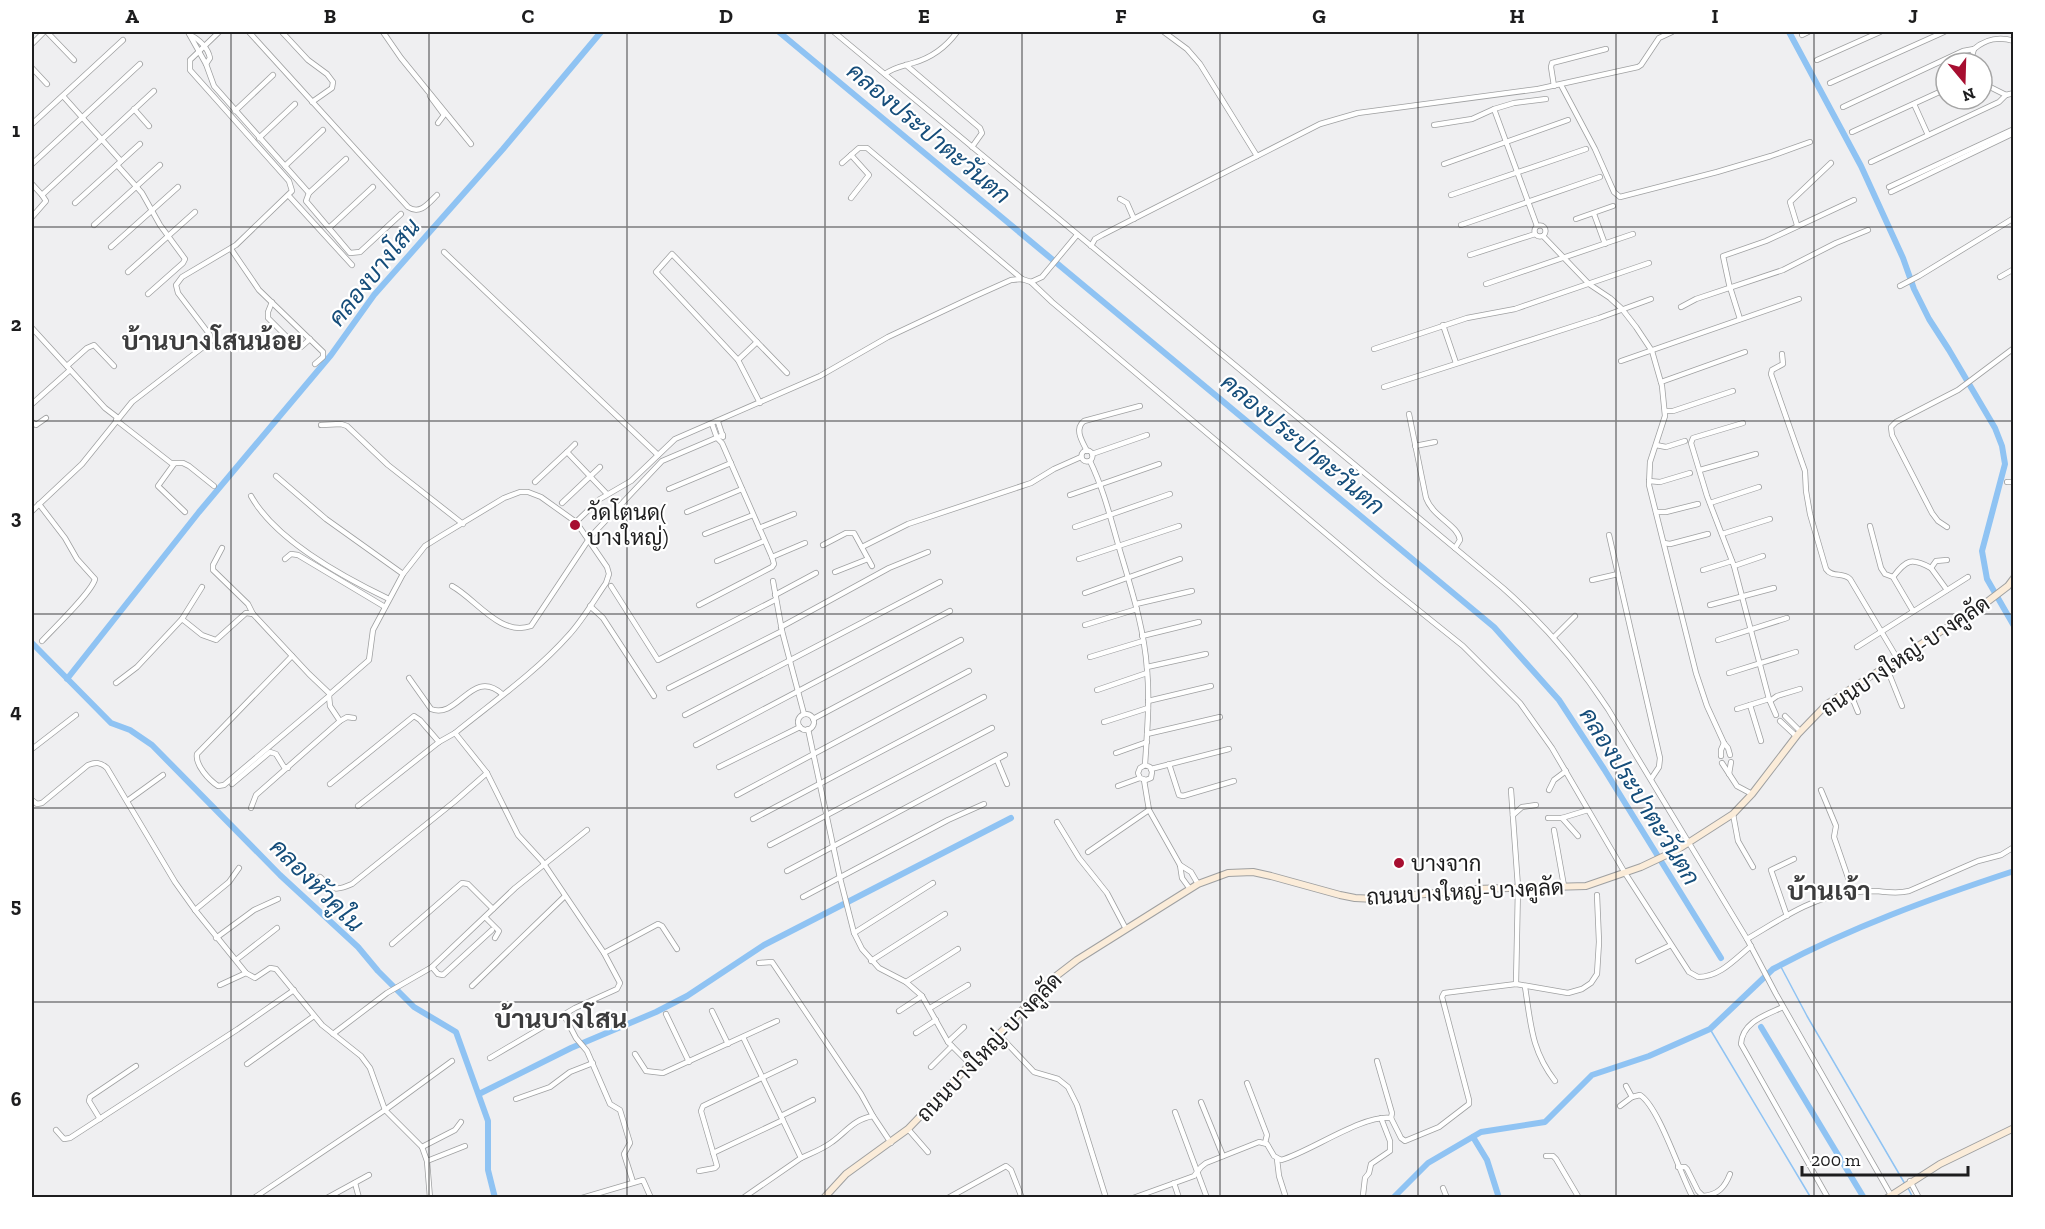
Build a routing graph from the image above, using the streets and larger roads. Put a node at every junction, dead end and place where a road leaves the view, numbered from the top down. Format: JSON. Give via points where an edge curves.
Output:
{"nodes":[{"id":1,"x":46,"y":32,"type":"edge"},
{"id":2,"x":219,"y":32,"type":"edge"},
{"id":3,"x":249,"y":32,"type":"edge"},
{"id":4,"x":282,"y":32,"type":"edge"},
{"id":5,"x":381,"y":32,"type":"edge"},
{"id":6,"x":834,"y":32,"type":"edge"},
{"id":7,"x":957,"y":32,"type":"edge"},
{"id":8,"x":1164,"y":32,"type":"edge"},
{"id":9,"x":1656,"y":32,"type":"edge"},
{"id":10,"x":1672,"y":32,"type":"edge"},
{"id":11,"x":1808,"y":32,"type":"edge"},
{"id":12,"x":1880,"y":32,"type":"edge"},
{"id":13,"x":1944,"y":32,"type":"edge"},
{"id":14,"x":1987,"y":32,"type":"edge"},
{"id":15,"x":189,"y":33,"type":"edge"},
{"id":16,"x":1802,"y":35,"type":"dead end"},
{"id":17,"x":1659,"y":38,"type":"junction"},
{"id":18,"x":1990,"y":39,"type":"junction"},
{"id":19,"x":123,"y":40,"type":"dead end"},
{"id":20,"x":2013,"y":41,"type":"edge"},
{"id":21,"x":32,"y":44,"type":"edge"},
{"id":22,"x":204,"y":45,"type":"junction"},
{"id":23,"x":1606,"y":49,"type":"dead end"},
{"id":24,"x":198,"y":50,"type":"junction"},
{"id":25,"x":1974,"y":50,"type":"joint"},
{"id":26,"x":74,"y":60,"type":"dead end"},
{"id":27,"x":1817,"y":60,"type":"dead end"},
{"id":28,"x":140,"y":64,"type":"dead end"},
{"id":29,"x":206,"y":64,"type":"junction"},
{"id":30,"x":906,"y":65,"type":"junction"},
{"id":31,"x":32,"y":68,"type":"edge"},
{"id":32,"x":885,"y":74,"type":"junction"},
{"id":33,"x":273,"y":75,"type":"dead end"},
{"id":34,"x":1830,"y":83,"type":"dead end"},
{"id":35,"x":47,"y":84,"type":"dead end"},
{"id":36,"x":1560,"y":85,"type":"junction"},
{"id":37,"x":1554,"y":86,"type":"junction"},
{"id":38,"x":1994,"y":88,"type":"edge"},
{"id":39,"x":154,"y":91,"type":"dead end"},
{"id":40,"x":2013,"y":93,"type":"edge"},
{"id":41,"x":2006,"y":94,"type":"junction"},
{"id":42,"x":1934,"y":95,"type":"edge"},
{"id":43,"x":63,"y":96,"type":"junction"},
{"id":44,"x":1546,"y":99,"type":"dead end"},
{"id":45,"x":312,"y":102,"type":"junction"},
{"id":46,"x":296,"y":104,"type":"dead end"},
{"id":47,"x":1914,"y":104,"type":"junction"},
{"id":48,"x":1843,"y":107,"type":"dead end"},
{"id":49,"x":1494,"y":109,"type":"junction"},
{"id":50,"x":134,"y":110,"type":"junction"},
{"id":51,"x":234,"y":111,"type":"junction"},
{"id":52,"x":83,"y":117,"type":"junction"},
{"id":53,"x":1568,"y":120,"type":"dead end"},
{"id":54,"x":438,"y":123,"type":"dead end"},
{"id":55,"x":32,"y":124,"type":"edge"},
{"id":56,"x":1434,"y":125,"type":"dead end"},
{"id":57,"x":149,"y":126,"type":"dead end"},
{"id":58,"x":323,"y":130,"type":"dead end"},
{"id":59,"x":2013,"y":131,"type":"edge"},
{"id":60,"x":1852,"y":132,"type":"dead end"},
{"id":61,"x":1928,"y":135,"type":"junction"},
{"id":62,"x":259,"y":138,"type":"junction"},
{"id":63,"x":102,"y":139,"type":"junction"},
{"id":64,"x":1507,"y":142,"type":"junction"},
{"id":65,"x":1810,"y":142,"type":"dead end"},
{"id":66,"x":140,"y":144,"type":"dead end"},
{"id":67,"x":471,"y":144,"type":"dead end"},
{"id":68,"x":972,"y":147,"type":"junction"},
{"id":69,"x":1586,"y":149,"type":"dead end"},
{"id":70,"x":851,"y":155,"type":"junction"},
{"id":71,"x":1257,"y":156,"type":"junction"},
{"id":72,"x":346,"y":159,"type":"dead end"},
{"id":73,"x":1871,"y":162,"type":"dead end"},
{"id":74,"x":119,"y":163,"type":"junction"},
{"id":75,"x":1831,"y":163,"type":"dead end"},
{"id":76,"x":32,"y":164,"type":"edge"},
{"id":77,"x":842,"y":164,"type":"dead end"},
{"id":78,"x":1443,"y":164,"type":"dead end"},
{"id":79,"x":160,"y":165,"type":"dead end"},
{"id":80,"x":285,"y":166,"type":"junction"},
{"id":81,"x":1518,"y":172,"type":"junction"},
{"id":82,"x":1600,"y":177,"type":"dead end"},
{"id":83,"x":32,"y":184,"type":"edge"},
{"id":84,"x":137,"y":187,"type":"junction"},
{"id":85,"x":178,"y":187,"type":"dead end"},
{"id":86,"x":374,"y":187,"type":"dead end"},
{"id":87,"x":1890,"y":190,"type":"dead end"},
{"id":88,"x":309,"y":193,"type":"junction"},
{"id":89,"x":42,"y":195,"type":"junction"},
{"id":90,"x":437,"y":195,"type":"dead end"},
{"id":91,"x":1451,"y":195,"type":"dead end"},
{"id":92,"x":289,"y":196,"type":"junction"},
{"id":93,"x":851,"y":198,"type":"dead end"},
{"id":94,"x":1120,"y":200,"type":"dead end"},
{"id":95,"x":1854,"y":200,"type":"dead end"},
{"id":96,"x":75,"y":203,"type":"dead end"},
{"id":97,"x":1529,"y":203,"type":"junction"},
{"id":98,"x":1613,"y":206,"type":"dead end"},
{"id":99,"x":152,"y":212,"type":"junction"},
{"id":100,"x":195,"y":212,"type":"dead end"},
{"id":101,"x":401,"y":214,"type":"dead end"},
{"id":102,"x":1594,"y":214,"type":"junction"},
{"id":103,"x":32,"y":217,"type":"edge"},
{"id":104,"x":2013,"y":218,"type":"edge"},
{"id":105,"x":1134,"y":219,"type":"junction"},
{"id":106,"x":1576,"y":219,"type":"dead end"},
{"id":107,"x":94,"y":225,"type":"dead end"},
{"id":108,"x":1461,"y":225,"type":"dead end"},
{"id":109,"x":1797,"y":225,"type":"junction"},
{"id":110,"x":1537,"y":226,"type":"junction"},
{"id":111,"x":329,"y":228,"type":"junction"},
{"id":112,"x":1868,"y":230,"type":"dead end"},
{"id":113,"x":1535,"y":234,"type":"junction"},
{"id":114,"x":1633,"y":234,"type":"dead end"},
{"id":115,"x":1077,"y":235,"type":"junction"},
{"id":116,"x":168,"y":236,"type":"junction"},
{"id":117,"x":1543,"y":236,"type":"junction"},
{"id":118,"x":1605,"y":244,"type":"junction"},
{"id":119,"x":1091,"y":246,"type":"junction"},
{"id":120,"x":111,"y":247,"type":"dead end"},
{"id":121,"x":231,"y":249,"type":"junction"},
{"id":122,"x":444,"y":252,"type":"dead end"},
{"id":123,"x":1470,"y":255,"type":"dead end"},
{"id":124,"x":1563,"y":258,"type":"junction"},
{"id":125,"x":1649,"y":263,"type":"dead end"},
{"id":126,"x":352,"y":265,"type":"dead end"},
{"id":127,"x":2013,"y":269,"type":"edge"},
{"id":128,"x":128,"y":272,"type":"dead end"},
{"id":129,"x":2000,"y":277,"type":"dead end"},
{"id":130,"x":1022,"y":279,"type":"junction"},
{"id":131,"x":1031,"y":282,"type":"junction"},
{"id":132,"x":1486,"y":284,"type":"dead end"},
{"id":133,"x":1589,"y":284,"type":"junction"},
{"id":134,"x":1902,"y":285,"type":"dead end"},
{"id":135,"x":1730,"y":288,"type":"junction"},
{"id":136,"x":148,"y":294,"type":"dead end"},
{"id":137,"x":1651,"y":298,"type":"dead end"},
{"id":138,"x":1799,"y":299,"type":"dead end"},
{"id":139,"x":272,"y":302,"type":"junction"},
{"id":140,"x":1681,"y":307,"type":"dead end"},
{"id":141,"x":1622,"y":309,"type":"junction"},
{"id":142,"x":1740,"y":319,"type":"junction"},
{"id":143,"x":1443,"y":325,"type":"junction"},
{"id":144,"x":32,"y":328,"type":"edge"},
{"id":145,"x":310,"y":339,"type":"junction"},
{"id":146,"x":756,"y":342,"type":"junction"},
{"id":147,"x":2013,"y":348,"type":"edge"},
{"id":148,"x":1374,"y":349,"type":"dead end"},
{"id":149,"x":1652,"y":351,"type":"junction"},
{"id":150,"x":1745,"y":352,"type":"dead end"},
{"id":151,"x":1782,"y":354,"type":"dead end"},
{"id":152,"x":738,"y":360,"type":"junction"},
{"id":153,"x":1621,"y":361,"type":"dead end"},
{"id":154,"x":1456,"y":363,"type":"junction"},
{"id":155,"x":315,"y":364,"type":"dead end"},
{"id":156,"x":114,"y":366,"type":"dead end"},
{"id":157,"x":69,"y":368,"type":"junction"},
{"id":158,"x":787,"y":373,"type":"dead end"},
{"id":159,"x":1661,"y":382,"type":"junction"},
{"id":160,"x":1384,"y":387,"type":"dead end"},
{"id":161,"x":1733,"y":391,"type":"dead end"},
{"id":162,"x":760,"y":403,"type":"junction"},
{"id":163,"x":32,"y":404,"type":"edge"},
{"id":164,"x":1140,"y":406,"type":"dead end"},
{"id":165,"x":1665,"y":411,"type":"junction"},
{"id":166,"x":1409,"y":414,"type":"dead end"},
{"id":167,"x":46,"y":418,"type":"dead end"},
{"id":168,"x":117,"y":419,"type":"junction"},
{"id":169,"x":32,"y":422,"type":"edge"},
{"id":170,"x":718,"y":422,"type":"junction"},
{"id":171,"x":1743,"y":423,"type":"dead end"},
{"id":172,"x":712,"y":424,"type":"junction"},
{"id":173,"x":321,"y":425,"type":"dead end"},
{"id":174,"x":723,"y":435,"type":"junction"},
{"id":175,"x":1147,"y":435,"type":"dead end"},
{"id":176,"x":717,"y":438,"type":"junction"},
{"id":177,"x":1685,"y":441,"type":"dead end"},
{"id":178,"x":1435,"y":442,"type":"dead end"},
{"id":179,"x":722,"y":443,"type":"junction"},
{"id":180,"x":575,"y":444,"type":"dead end"},
{"id":181,"x":1415,"y":446,"type":"junction"},
{"id":182,"x":1656,"y":446,"type":"junction"},
{"id":183,"x":1087,"y":451,"type":"junction"},
{"id":184,"x":567,"y":452,"type":"junction"},
{"id":185,"x":1092,"y":454,"type":"junction"},
{"id":186,"x":1756,"y":454,"type":"dead end"},
{"id":187,"x":658,"y":455,"type":"junction"},
{"id":188,"x":1081,"y":457,"type":"junction"},
{"id":189,"x":1090,"y":461,"type":"junction"},
{"id":190,"x":731,"y":463,"type":"junction"},
{"id":191,"x":174,"y":464,"type":"junction"},
{"id":192,"x":1159,"y":465,"type":"dead end"},
{"id":193,"x":600,"y":467,"type":"dead end"},
{"id":194,"x":1700,"y":470,"type":"junction"},
{"id":195,"x":1690,"y":473,"type":"dead end"},
{"id":196,"x":276,"y":476,"type":"dead end"},
{"id":197,"x":590,"y":476,"type":"junction"},
{"id":198,"x":1649,"y":481,"type":"junction"},
{"id":199,"x":536,"y":482,"type":"dead end"},
{"id":200,"x":1100,"y":484,"type":"junction"},
{"id":201,"x":214,"y":486,"type":"dead end"},
{"id":202,"x":1759,"y":488,"type":"dead end"},
{"id":203,"x":669,"y":489,"type":"dead end"},
{"id":204,"x":742,"y":489,"type":"junction"},
{"id":205,"x":607,"y":494,"type":"junction"},
{"id":206,"x":1170,"y":494,"type":"dead end"},
{"id":207,"x":1070,"y":495,"type":"dead end"},
{"id":208,"x":251,"y":496,"type":"dead end"},
{"id":209,"x":562,"y":503,"type":"dead end"},
{"id":210,"x":1710,"y":503,"type":"junction"},
{"id":211,"x":39,"y":504,"type":"junction"},
{"id":212,"x":1698,"y":504,"type":"dead end"},
{"id":213,"x":32,"y":511,"type":"edge"},
{"id":214,"x":185,"y":512,"type":"dead end"},
{"id":215,"x":687,"y":512,"type":"dead end"},
{"id":216,"x":1656,"y":512,"type":"junction"},
{"id":217,"x":794,"y":514,"type":"dead end"},
{"id":218,"x":753,"y":515,"type":"junction"},
{"id":219,"x":1110,"y":515,"type":"junction"},
{"id":220,"x":1770,"y":519,"type":"dead end"},
{"id":221,"x":576,"y":522,"type":"junction"},
{"id":222,"x":463,"y":524,"type":"junction"},
{"id":223,"x":1179,"y":525,"type":"dead end"},
{"id":224,"x":1075,"y":526,"type":"dead end"},
{"id":225,"x":1870,"y":526,"type":"dead end"},
{"id":226,"x":1947,"y":527,"type":"dead end"},
{"id":227,"x":759,"y":528,"type":"junction"},
{"id":228,"x":593,"y":534,"type":"dead end"},
{"id":229,"x":705,"y":534,"type":"dead end"},
{"id":230,"x":1708,"y":534,"type":"dead end"},
{"id":231,"x":1722,"y":534,"type":"junction"},
{"id":232,"x":1610,"y":535,"type":"dead end"},
{"id":233,"x":589,"y":539,"type":"junction"},
{"id":234,"x":764,"y":541,"type":"junction"},
{"id":235,"x":805,"y":543,"type":"dead end"},
{"id":236,"x":1664,"y":543,"type":"junction"},
{"id":237,"x":823,"y":544,"type":"dead end"},
{"id":238,"x":1119,"y":546,"type":"junction"},
{"id":239,"x":222,"y":548,"type":"dead end"},
{"id":240,"x":862,"y":548,"type":"junction"},
{"id":241,"x":1455,"y":548,"type":"junction"},
{"id":242,"x":928,"y":552,"type":"dead end"},
{"id":243,"x":1763,"y":555,"type":"dead end"},
{"id":244,"x":772,"y":556,"type":"junction"},
{"id":245,"x":285,"y":559,"type":"dead end"},
{"id":246,"x":868,"y":559,"type":"junction"},
{"id":247,"x":1180,"y":559,"type":"dead end"},
{"id":248,"x":1079,"y":560,"type":"dead end"},
{"id":249,"x":1947,"y":560,"type":"dead end"},
{"id":250,"x":717,"y":561,"type":"dead end"},
{"id":251,"x":1733,"y":563,"type":"junction"},
{"id":252,"x":872,"y":566,"type":"dead end"},
{"id":253,"x":1931,"y":568,"type":"junction"},
{"id":254,"x":1703,"y":570,"type":"dead end"},
{"id":255,"x":816,"y":573,"type":"dead end"},
{"id":256,"x":836,"y":573,"type":"dead end"},
{"id":257,"x":403,"y":574,"type":"junction"},
{"id":258,"x":1618,"y":574,"type":"junction"},
{"id":259,"x":1128,"y":577,"type":"junction"},
{"id":260,"x":1968,"y":577,"type":"dead end"},
{"id":261,"x":1893,"y":578,"type":"junction"},
{"id":262,"x":2013,"y":579,"type":"edge"},
{"id":263,"x":1592,"y":580,"type":"dead end"},
{"id":264,"x":773,"y":581,"type":"dead end"},
{"id":265,"x":940,"y":582,"type":"dead end"},
{"id":266,"x":452,"y":586,"type":"dead end"},
{"id":267,"x":611,"y":586,"type":"dead end"},
{"id":268,"x":202,"y":587,"type":"dead end"},
{"id":269,"x":1774,"y":588,"type":"dead end"},
{"id":270,"x":1947,"y":590,"type":"junction"},
{"id":271,"x":1192,"y":591,"type":"dead end"},
{"id":272,"x":1084,"y":593,"type":"dead end"},
{"id":273,"x":1743,"y":597,"type":"junction"},
{"id":274,"x":389,"y":598,"type":"junction"},
{"id":275,"x":775,"y":598,"type":"junction"},
{"id":276,"x":699,"y":605,"type":"dead end"},
{"id":277,"x":1710,"y":605,"type":"dead end"},
{"id":278,"x":590,"y":606,"type":"junction"},
{"id":279,"x":1136,"y":606,"type":"junction"},
{"id":280,"x":385,"y":607,"type":"junction"},
{"id":281,"x":950,"y":611,"type":"dead end"},
{"id":282,"x":1914,"y":611,"type":"junction"},
{"id":283,"x":253,"y":614,"type":"junction"},
{"id":284,"x":1575,"y":616,"type":"dead end"},
{"id":285,"x":1787,"y":618,"type":"dead end"},
{"id":286,"x":182,"y":619,"type":"junction"},
{"id":287,"x":1199,"y":622,"type":"dead end"},
{"id":288,"x":1085,"y":625,"type":"dead end"},
{"id":289,"x":781,"y":629,"type":"junction"},
{"id":290,"x":1752,"y":630,"type":"junction"},
{"id":291,"x":1882,"y":631,"type":"junction"},
{"id":292,"x":1554,"y":637,"type":"junction"},
{"id":293,"x":1143,"y":639,"type":"junction"},
{"id":294,"x":961,"y":640,"type":"dead end"},
{"id":295,"x":1718,"y":640,"type":"dead end"},
{"id":296,"x":42,"y":641,"type":"dead end"},
{"id":297,"x":1857,"y":647,"type":"dead end"},
{"id":298,"x":1796,"y":652,"type":"dead end"},
{"id":299,"x":1206,"y":654,"type":"dead end"},
{"id":300,"x":292,"y":656,"type":"junction"},
{"id":301,"x":1090,"y":657,"type":"dead end"},
{"id":302,"x":1898,"y":658,"type":"junction"},
{"id":303,"x":789,"y":662,"type":"junction"},
{"id":304,"x":1759,"y":664,"type":"junction"},
{"id":305,"x":1886,"y":666,"type":"junction"},
{"id":306,"x":1147,"y":670,"type":"junction"},
{"id":307,"x":969,"y":671,"type":"dead end"},
{"id":308,"x":1729,"y":673,"type":"dead end"},
{"id":309,"x":409,"y":678,"type":"dead end"},
{"id":310,"x":116,"y":683,"type":"dead end"},
{"id":311,"x":1211,"y":687,"type":"dead end"},
{"id":312,"x":669,"y":688,"type":"dead end"},
{"id":313,"x":1800,"y":689,"type":"dead end"},
{"id":314,"x":1097,"y":690,"type":"dead end"},
{"id":315,"x":1849,"y":690,"type":"junction"},
{"id":316,"x":797,"y":691,"type":"junction"},
{"id":317,"x":502,"y":694,"type":"junction"},
{"id":318,"x":330,"y":695,"type":"junction"},
{"id":319,"x":654,"y":696,"type":"dead end"},
{"id":320,"x":984,"y":697,"type":"dead end"},
{"id":321,"x":1769,"y":700,"type":"junction"},
{"id":322,"x":1148,"y":701,"type":"junction"},
{"id":323,"x":1749,"y":705,"type":"junction"},
{"id":324,"x":1902,"y":706,"type":"dead end"},
{"id":325,"x":1148,"y":708,"type":"junction"},
{"id":326,"x":1737,"y":709,"type":"dead end"},
{"id":327,"x":1777,"y":712,"type":"dead end"},
{"id":328,"x":1858,"y":712,"type":"dead end"},
{"id":329,"x":804,"y":714,"type":"junction"},
{"id":330,"x":76,"y":715,"type":"dead end"},
{"id":331,"x":685,"y":715,"type":"dead end"},
{"id":332,"x":1785,"y":716,"type":"dead end"},
{"id":333,"x":1220,"y":717,"type":"dead end"},
{"id":334,"x":354,"y":718,"type":"dead end"},
{"id":335,"x":813,"y":719,"type":"junction"},
{"id":336,"x":340,"y":721,"type":"junction"},
{"id":337,"x":1780,"y":721,"type":"dead end"},
{"id":338,"x":1104,"y":722,"type":"dead end"},
{"id":339,"x":800,"y":727,"type":"junction"},
{"id":340,"x":992,"y":728,"type":"dead end"},
{"id":341,"x":808,"y":729,"type":"junction"},
{"id":342,"x":455,"y":733,"type":"junction"},
{"id":343,"x":1798,"y":733,"type":"junction"},
{"id":344,"x":1147,"y":734,"type":"junction"},
{"id":345,"x":1761,"y":741,"type":"dead end"},
{"id":346,"x":440,"y":742,"type":"junction"},
{"id":347,"x":1147,"y":742,"type":"junction"},
{"id":348,"x":1724,"y":743,"type":"junction"},
{"id":349,"x":696,"y":745,"type":"dead end"},
{"id":350,"x":32,"y":749,"type":"edge"},
{"id":351,"x":1228,"y":749,"type":"dead end"},
{"id":352,"x":813,"y":753,"type":"junction"},
{"id":353,"x":1116,"y":753,"type":"dead end"},
{"id":354,"x":1005,"y":755,"type":"dead end"},
{"id":355,"x":1730,"y":755,"type":"dead end"},
{"id":356,"x":1721,"y":756,"type":"dead end"},
{"id":357,"x":997,"y":760,"type":"junction"},
{"id":358,"x":1731,"y":762,"type":"dead end"},
{"id":359,"x":1722,"y":763,"type":"dead end"},
{"id":360,"x":1169,"y":764,"type":"junction"},
{"id":361,"x":1145,"y":765,"type":"junction"},
{"id":362,"x":719,"y":767,"type":"dead end"},
{"id":363,"x":288,"y":768,"type":"junction"},
{"id":364,"x":1151,"y":769,"type":"junction"},
{"id":365,"x":1566,"y":771,"type":"junction"},
{"id":366,"x":487,"y":773,"type":"junction"},
{"id":367,"x":1729,"y":774,"type":"junction"},
{"id":368,"x":163,"y":775,"type":"dead end"},
{"id":369,"x":1142,"y":779,"type":"junction"},
{"id":370,"x":1651,"y":779,"type":"junction"},
{"id":371,"x":1234,"y":781,"type":"dead end"},
{"id":372,"x":232,"y":784,"type":"dead end"},
{"id":373,"x":330,"y":784,"type":"dead end"},
{"id":374,"x":820,"y":784,"type":"junction"},
{"id":375,"x":1007,"y":784,"type":"dead end"},
{"id":376,"x":1118,"y":786,"type":"dead end"},
{"id":377,"x":1510,"y":790,"type":"dead end"},
{"id":378,"x":1549,"y":790,"type":"dead end"},
{"id":379,"x":1821,"y":790,"type":"dead end"},
{"id":380,"x":1752,"y":794,"type":"junction"},
{"id":381,"x":737,"y":795,"type":"dead end"},
{"id":382,"x":32,"y":800,"type":"edge"},
{"id":383,"x":127,"y":801,"type":"junction"},
{"id":384,"x":984,"y":804,"type":"dead end"},
{"id":385,"x":1536,"y":805,"type":"dead end"},
{"id":386,"x":358,"y":806,"type":"dead end"},
{"id":387,"x":251,"y":808,"type":"dead end"},
{"id":388,"x":1149,"y":810,"type":"junction"},
{"id":389,"x":1588,"y":810,"type":"junction"},
{"id":390,"x":1733,"y":814,"type":"junction"},
{"id":391,"x":828,"y":815,"type":"junction"},
{"id":392,"x":1513,"y":816,"type":"junction"},
{"id":393,"x":1548,"y":818,"type":"dead end"},
{"id":394,"x":1562,"y":818,"type":"junction"},
{"id":395,"x":753,"y":819,"type":"dead end"},
{"id":396,"x":1057,"y":822,"type":"dead end"},
{"id":397,"x":586,"y":830,"type":"dead end"},
{"id":398,"x":1554,"y":830,"type":"dead end"},
{"id":399,"x":1578,"y":836,"type":"dead end"},
{"id":400,"x":1690,"y":843,"type":"junction"},
{"id":401,"x":770,"y":845,"type":"dead end"},
{"id":402,"x":834,"y":847,"type":"junction"},
{"id":403,"x":2013,"y":847,"type":"edge"},
{"id":404,"x":1088,"y":852,"type":"dead end"},
{"id":405,"x":1794,"y":859,"type":"dead end"},
{"id":406,"x":544,"y":865,"type":"junction"},
{"id":407,"x":1180,"y":865,"type":"junction"},
{"id":408,"x":1754,"y":867,"type":"dead end"},
{"id":409,"x":239,"y":868,"type":"dead end"},
{"id":410,"x":786,"y":871,"type":"dead end"},
{"id":411,"x":1625,"y":873,"type":"junction"},
{"id":412,"x":320,"y":877,"type":"dead end"},
{"id":413,"x":840,"y":878,"type":"junction"},
{"id":414,"x":933,"y":883,"type":"dead end"},
{"id":415,"x":1198,"y":884,"type":"junction"},
{"id":416,"x":1564,"y":885,"type":"junction"},
{"id":417,"x":1518,"y":887,"type":"junction"},
{"id":418,"x":1190,"y":889,"type":"junction"},
{"id":419,"x":1597,"y":889,"type":"junction"},
{"id":420,"x":1853,"y":892,"type":"junction"},
{"id":421,"x":566,"y":896,"type":"junction"},
{"id":422,"x":803,"y":897,"type":"dead end"},
{"id":423,"x":278,"y":898,"type":"dead end"},
{"id":424,"x":493,"y":909,"type":"junction"},
{"id":425,"x":195,"y":910,"type":"junction"},
{"id":426,"x":945,"y":914,"type":"dead end"},
{"id":427,"x":1787,"y":916,"type":"junction"},
{"id":428,"x":485,"y":917,"type":"junction"},
{"id":429,"x":277,"y":928,"type":"dead end"},
{"id":430,"x":1126,"y":929,"type":"junction"},
{"id":431,"x":492,"y":930,"type":"dead end"},
{"id":432,"x":854,"y":933,"type":"junction"},
{"id":433,"x":216,"y":938,"type":"junction"},
{"id":434,"x":495,"y":938,"type":"dead end"},
{"id":435,"x":1747,"y":939,"type":"junction"},
{"id":436,"x":392,"y":944,"type":"dead end"},
{"id":437,"x":1671,"y":945,"type":"junction"},
{"id":438,"x":1751,"y":946,"type":"junction"},
{"id":439,"x":677,"y":949,"type":"dead end"},
{"id":440,"x":958,"y":949,"type":"dead end"},
{"id":441,"x":604,"y":953,"type":"junction"},
{"id":442,"x":236,"y":960,"type":"junction"},
{"id":443,"x":871,"y":961,"type":"junction"},
{"id":444,"x":1638,"y":961,"type":"dead end"},
{"id":445,"x":759,"y":963,"type":"dead end"},
{"id":446,"x":432,"y":967,"type":"junction"},
{"id":447,"x":246,"y":973,"type":"junction"},
{"id":448,"x":906,"y":982,"type":"junction"},
{"id":449,"x":1516,"y":984,"type":"junction"},
{"id":450,"x":220,"y":985,"type":"dead end"},
{"id":451,"x":969,"y":985,"type":"dead end"},
{"id":452,"x":472,"y":987,"type":"dead end"},
{"id":453,"x":1525,"y":987,"type":"junction"},
{"id":454,"x":294,"y":990,"type":"junction"},
{"id":455,"x":922,"y":996,"type":"junction"},
{"id":456,"x":1783,"y":1007,"type":"junction"},
{"id":457,"x":930,"y":1008,"type":"junction"},
{"id":458,"x":712,"y":1011,"type":"dead end"},
{"id":459,"x":898,"y":1011,"type":"dead end"},
{"id":460,"x":666,"y":1014,"type":"dead end"},
{"id":461,"x":564,"y":1015,"type":"junction"},
{"id":462,"x":314,"y":1016,"type":"junction"},
{"id":463,"x":936,"y":1020,"type":"junction"},
{"id":464,"x":777,"y":1021,"type":"dead end"},
{"id":465,"x":964,"y":1027,"type":"dead end"},
{"id":466,"x":916,"y":1033,"type":"dead end"},
{"id":467,"x":333,"y":1034,"type":"junction"},
{"id":468,"x":1000,"y":1036,"type":"junction"},
{"id":469,"x":742,"y":1037,"type":"junction"},
{"id":470,"x":728,"y":1044,"type":"junction"},
{"id":471,"x":950,"y":1044,"type":"junction"},
{"id":472,"x":634,"y":1054,"type":"dead end"},
{"id":473,"x":490,"y":1058,"type":"dead end"},
{"id":474,"x":452,"y":1061,"type":"dead end"},
{"id":475,"x":1377,"y":1061,"type":"dead end"},
{"id":476,"x":689,"y":1062,"type":"junction"},
{"id":477,"x":795,"y":1062,"type":"dead end"},
{"id":478,"x":593,"y":1063,"type":"junction"},
{"id":479,"x":247,"y":1064,"type":"dead end"},
{"id":480,"x":972,"y":1065,"type":"junction"},
{"id":481,"x":136,"y":1066,"type":"dead end"},
{"id":482,"x":931,"y":1067,"type":"dead end"},
{"id":483,"x":762,"y":1077,"type":"junction"},
{"id":484,"x":1555,"y":1081,"type":"dead end"},
{"id":485,"x":1247,"y":1083,"type":"dead end"},
{"id":486,"x":1626,"y":1086,"type":"dead end"},
{"id":487,"x":1632,"y":1097,"type":"junction"},
{"id":488,"x":516,"y":1099,"type":"dead end"},
{"id":489,"x":813,"y":1100,"type":"dead end"},
{"id":490,"x":1201,"y":1102,"type":"dead end"},
{"id":491,"x":1620,"y":1106,"type":"dead end"},
{"id":492,"x":385,"y":1110,"type":"junction"},
{"id":493,"x":1175,"y":1112,"type":"dead end"},
{"id":494,"x":873,"y":1116,"type":"junction"},
{"id":495,"x":782,"y":1118,"type":"junction"},
{"id":496,"x":1382,"y":1118,"type":"junction"},
{"id":497,"x":1390,"y":1118,"type":"junction"},
{"id":498,"x":100,"y":1119,"type":"junction"},
{"id":499,"x":461,"y":1122,"type":"dead end"},
{"id":500,"x":2013,"y":1128,"type":"edge"},
{"id":501,"x":56,"y":1130,"type":"dead end"},
{"id":502,"x":908,"y":1130,"type":"junction"},
{"id":503,"x":891,"y":1143,"type":"junction"},
{"id":504,"x":1265,"y":1143,"type":"junction"},
{"id":505,"x":465,"y":1146,"type":"dead end"},
{"id":506,"x":422,"y":1147,"type":"junction"},
{"id":507,"x":928,"y":1152,"type":"dead end"},
{"id":508,"x":713,"y":1153,"type":"junction"},
{"id":509,"x":1223,"y":1156,"type":"junction"},
{"id":510,"x":1546,"y":1156,"type":"dead end"},
{"id":511,"x":801,"y":1158,"type":"junction"},
{"id":512,"x":1277,"y":1159,"type":"junction"},
{"id":513,"x":427,"y":1161,"type":"junction"},
{"id":514,"x":1678,"y":1167,"type":"junction"},
{"id":515,"x":699,"y":1172,"type":"dead end"},
{"id":516,"x":1197,"y":1173,"type":"junction"},
{"id":517,"x":1730,"y":1174,"type":"dead end"},
{"id":518,"x":369,"y":1175,"type":"dead end"},
{"id":519,"x":633,"y":1182,"type":"junction"},
{"id":520,"x":355,"y":1183,"type":"junction"},
{"id":521,"x":1174,"y":1184,"type":"junction"},
{"id":522,"x":1907,"y":1184,"type":"junction"},
{"id":523,"x":1443,"y":1188,"type":"dead end"},
{"id":524,"x":1363,"y":1195,"type":"dead end"},
{"id":525,"x":254,"y":1197,"type":"edge"},
{"id":526,"x":329,"y":1197,"type":"edge"},
{"id":527,"x":359,"y":1197,"type":"edge"},
{"id":528,"x":430,"y":1197,"type":"edge"},
{"id":529,"x":582,"y":1197,"type":"edge"},
{"id":530,"x":651,"y":1197,"type":"edge"},
{"id":531,"x":743,"y":1197,"type":"edge"},
{"id":532,"x":824,"y":1197,"type":"edge"},
{"id":533,"x":948,"y":1197,"type":"edge"},
{"id":534,"x":1022,"y":1197,"type":"edge"},
{"id":535,"x":1106,"y":1197,"type":"edge"},
{"id":536,"x":1132,"y":1197,"type":"edge"},
{"id":537,"x":1179,"y":1197,"type":"edge"},
{"id":538,"x":1207,"y":1197,"type":"edge"},
{"id":539,"x":1286,"y":1197,"type":"edge"},
{"id":540,"x":1447,"y":1197,"type":"edge"},
{"id":541,"x":1579,"y":1197,"type":"edge"},
{"id":542,"x":1693,"y":1197,"type":"edge"},
{"id":543,"x":1828,"y":1197,"type":"edge"},
{"id":544,"x":1890,"y":1197,"type":"edge"},
{"id":545,"x":1919,"y":1197,"type":"edge"}],
"edges":[{"from":1,"to":21,"type":"street"},
{"from":1,"to":26,"type":"street"},
{"from":2,"to":22,"type":"street"},
{"from":3,"to":45,"type":"street"},
{"from":4,"to":45,"type":"street","via":[[333,81],[332,88]]},
{"from":5,"to":54,"type":"street","via":[[443,113]]},
{"from":5,"to":67,"type":"street"},
{"from":6,"to":32,"type":"street"},
{"from":7,"to":30,"type":"street","via":[[939,51]]},
{"from":8,"to":71,"type":"street","via":[[1193,54]]},
{"from":9,"to":17,"type":"street"},
{"from":10,"to":17,"type":"street"},
{"from":11,"to":16,"type":"street"},
{"from":12,"to":27,"type":"street"},
{"from":13,"to":34,"type":"street"},
{"from":14,"to":18,"type":"street"},
{"from":15,"to":22,"type":"street"},
{"from":15,"to":24,"type":"street"},
{"from":17,"to":36,"type":"street","via":[[1638,68]]},
{"from":18,"to":20,"type":"street"},
{"from":18,"to":25,"type":"street"},
{"from":19,"to":43,"type":"street"},
{"from":22,"to":24,"type":"street"},
{"from":22,"to":29,"type":"street","via":[[210,56]]},
{"from":23,"to":37,"type":"street","via":[[1552,63]]},
{"from":24,"to":29,"type":"street"},
{"from":24,"to":92,"type":"street","via":[[190,60],[190,70],[289,181],[293,188]]},
{"from":25,"to":48,"type":"street","via":[[1963,51]]},
{"from":28,"to":52,"type":"street"},
{"from":29,"to":51,"type":"street","via":[[214,86]]},
{"from":30,"to":32,"type":"street"},
{"from":30,"to":68,"type":"street","via":[[980,128],[982,133]]},
{"from":31,"to":35,"type":"street"},
{"from":32,"to":68,"type":"street"},
{"from":33,"to":51,"type":"street"},
{"from":36,"to":37,"type":"street"},
{"from":36,"to":65,"type":"street","via":[[1620,197]]},
{"from":37,"to":71,"type":"street","via":[[1343,117],[1320,124]]},
{"from":38,"to":41,"type":"street"},
{"from":39,"to":50,"type":"street"},
{"from":40,"to":41,"type":"street"},
{"from":41,"to":61,"type":"street","via":[[1999,102]]},
{"from":42,"to":47,"type":"street"},
{"from":43,"to":52,"type":"street"},
{"from":43,"to":55,"type":"street"},
{"from":44,"to":49,"type":"street"},
{"from":45,"to":90,"type":"street","via":[[412,210],[420,210]]},
{"from":46,"to":62,"type":"street"},
{"from":47,"to":60,"type":"street"},
{"from":47,"to":61,"type":"street"},
{"from":49,"to":56,"type":"street","via":[[1472,119]]},
{"from":49,"to":64,"type":"street"},
{"from":50,"to":57,"type":"street"},
{"from":50,"to":63,"type":"street"},
{"from":51,"to":62,"type":"street"},
{"from":52,"to":63,"type":"street"},
{"from":52,"to":76,"type":"street"},
{"from":53,"to":64,"type":"street"},
{"from":58,"to":80,"type":"street"},
{"from":59,"to":87,"type":"street"},
{"from":61,"to":73,"type":"street"},
{"from":62,"to":80,"type":"street"},
{"from":63,"to":74,"type":"street"},
{"from":63,"to":89,"type":"street"},
{"from":64,"to":78,"type":"street"},
{"from":64,"to":81,"type":"street"},
{"from":66,"to":74,"type":"street"},
{"from":68,"to":115,"type":"street"},
{"from":69,"to":81,"type":"street"},
{"from":70,"to":77,"type":"street"},
{"from":70,"to":93,"type":"street","via":[[868,175]]},
{"from":70,"to":130,"type":"street","via":[[859,148],[867,148]]},
{"from":71,"to":105,"type":"street"},
{"from":72,"to":88,"type":"street"},
{"from":74,"to":84,"type":"street"},
{"from":74,"to":96,"type":"street"},
{"from":75,"to":109,"type":"street","via":[[1790,202]]},
{"from":79,"to":84,"type":"street"},
{"from":80,"to":88,"type":"street"},
{"from":81,"to":91,"type":"street"},
{"from":81,"to":97,"type":"street"},
{"from":82,"to":97,"type":"street"},
{"from":83,"to":89,"type":"street"},
{"from":84,"to":99,"type":"street"},
{"from":84,"to":107,"type":"street"},
{"from":85,"to":99,"type":"street"},
{"from":86,"to":111,"type":"street"},
{"from":88,"to":111,"type":"street","via":[[307,204]]},
{"from":89,"to":103,"type":"street","via":[[45,204]]},
{"from":92,"to":121,"type":"street"},
{"from":92,"to":126,"type":"street"},
{"from":94,"to":105,"type":"street","via":[[1127,203]]},
{"from":95,"to":109,"type":"street"},
{"from":97,"to":108,"type":"street"},
{"from":97,"to":110,"type":"street"},
{"from":98,"to":102,"type":"street"},
{"from":99,"to":116,"type":"street"},
{"from":99,"to":120,"type":"street"},
{"from":100,"to":116,"type":"street"},
{"from":101,"to":111,"type":"street","via":[[357,254],[350,253]]},
{"from":102,"to":106,"type":"street"},
{"from":102,"to":118,"type":"street"},
{"from":104,"to":134,"type":"street"},
{"from":105,"to":119,"type":"street","via":[[1095,239]]},
{"from":109,"to":135,"type":"street","via":[[1723,256]]},
{"from":110,"to":113,"type":"street"},
{"from":110,"to":117,"type":"street","via":[[1545,229]]},
{"from":112,"to":135,"type":"street","via":[[1783,270]]},
{"from":113,"to":117,"type":"street"},
{"from":113,"to":123,"type":"street"},
{"from":114,"to":118,"type":"street"},
{"from":115,"to":119,"type":"street"},
{"from":115,"to":131,"type":"street","via":[[1042,277]]},
{"from":116,"to":128,"type":"street"},
{"from":116,"to":136,"type":"street","via":[[184,261]]},
{"from":117,"to":124,"type":"street"},
{"from":118,"to":124,"type":"street"},
{"from":119,"to":241,"type":"street"},
{"from":121,"to":139,"type":"street"},
{"from":121,"to":168,"type":"street","via":[[182,277],[176,285],[211,341],[132,402]]},
{"from":122,"to":187,"type":"street"},
{"from":124,"to":132,"type":"street"},
{"from":124,"to":133,"type":"street"},
{"from":125,"to":133,"type":"street"},
{"from":127,"to":129,"type":"street"},
{"from":130,"to":131,"type":"street"},
{"from":130,"to":162,"type":"street","via":[[1011,280],[957,304]]},
{"from":131,"to":365,"type":"street","via":[[1463,646],[1520,703]]},
{"from":133,"to":141,"type":"street"},
{"from":133,"to":143,"type":"street","via":[[1505,312]]},
{"from":135,"to":140,"type":"street"},
{"from":135,"to":142,"type":"street"},
{"from":137,"to":141,"type":"street"},
{"from":138,"to":142,"type":"street"},
{"from":139,"to":145,"type":"street"},
{"from":139,"to":145,"type":"street","via":[[268,318],[293,343],[301,347]]},
{"from":141,"to":149,"type":"street"},
{"from":141,"to":154,"type":"street"},
{"from":142,"to":149,"type":"street"},
{"from":143,"to":148,"type":"street"},
{"from":143,"to":154,"type":"street"},
{"from":144,"to":157,"type":"street"},
{"from":145,"to":155,"type":"street","via":[[324,354]]},
{"from":146,"to":152,"type":"street"},
{"from":146,"to":152,"type":"street","via":[[672,254],[656,272]]},
{"from":146,"to":158,"type":"street"},
{"from":147,"to":226,"type":"street","via":[[1958,390],[1891,427],[1932,513]]},
{"from":149,"to":153,"type":"street"},
{"from":149,"to":159,"type":"street"},
{"from":150,"to":159,"type":"street"},
{"from":151,"to":291,"type":"street","via":[[1783,364],[1772,369],[1771,374],[1805,471],[1810,514],[1826,569],[1832,575],[1850,579]]},
{"from":152,"to":162,"type":"street"},
{"from":154,"to":160,"type":"street"},
{"from":156,"to":157,"type":"street","via":[[94,345]]},
{"from":157,"to":163,"type":"street"},
{"from":157,"to":168,"type":"street"},
{"from":159,"to":165,"type":"street"},
{"from":161,"to":165,"type":"street"},
{"from":162,"to":170,"type":"street"},
{"from":164,"to":183,"type":"street","via":[[1080,423],[1078,430]]},
{"from":165,"to":182,"type":"street"},
{"from":166,"to":181,"type":"street"},
{"from":167,"to":169,"type":"street","via":[[36,425]]},
{"from":168,"to":191,"type":"street"},
{"from":168,"to":211,"type":"street","via":[[82,464]]},
{"from":170,"to":172,"type":"street"},
{"from":170,"to":174,"type":"street"},
{"from":171,"to":194,"type":"street","via":[[1691,440]]},
{"from":172,"to":176,"type":"street"},
{"from":172,"to":187,"type":"street","via":[[675,439]]},
{"from":173,"to":222,"type":"street","via":[[347,426],[388,465]]},
{"from":174,"to":176,"type":"street"},
{"from":174,"to":179,"type":"street"},
{"from":175,"to":185,"type":"street"},
{"from":176,"to":179,"type":"street"},
{"from":176,"to":228,"type":"street","via":[[662,461]]},
{"from":177,"to":182,"type":"street"},
{"from":178,"to":181,"type":"street"},
{"from":179,"to":190,"type":"street"},
{"from":180,"to":184,"type":"street"},
{"from":181,"to":241,"type":"street","via":[[1428,505],[1459,534]]},
{"from":182,"to":198,"type":"street"},
{"from":183,"to":185,"type":"street"},
{"from":183,"to":188,"type":"street"},
{"from":184,"to":197,"type":"street"},
{"from":184,"to":199,"type":"street"},
{"from":185,"to":189,"type":"street"},
{"from":186,"to":194,"type":"street"},
{"from":187,"to":205,"type":"street","via":[[631,481]]},
{"from":188,"to":189,"type":"street"},
{"from":188,"to":240,"type":"street","via":[[1031,483],[908,524]]},
{"from":189,"to":200,"type":"street"},
{"from":190,"to":203,"type":"street"},
{"from":190,"to":204,"type":"street"},
{"from":191,"to":201,"type":"street","via":[[189,466]]},
{"from":191,"to":214,"type":"street","via":[[158,486]]},
{"from":192,"to":200,"type":"street"},
{"from":193,"to":197,"type":"street"},
{"from":194,"to":210,"type":"street"},
{"from":195,"to":198,"type":"street","via":[[1660,482]]},
{"from":196,"to":257,"type":"street","via":[[326,519]]},
{"from":197,"to":205,"type":"street"},
{"from":197,"to":209,"type":"street"},
{"from":198,"to":216,"type":"street"},
{"from":200,"to":207,"type":"street"},
{"from":200,"to":219,"type":"street"},
{"from":202,"to":210,"type":"street"},
{"from":204,"to":215,"type":"street"},
{"from":204,"to":218,"type":"street"},
{"from":205,"to":221,"type":"street"},
{"from":206,"to":219,"type":"street"},
{"from":208,"to":274,"type":"street","via":[[261,513],[295,542]]},
{"from":210,"to":231,"type":"street"},
{"from":211,"to":213,"type":"street"},
{"from":211,"to":296,"type":"street","via":[[95,579],[87,593]]},
{"from":212,"to":216,"type":"street"},
{"from":216,"to":236,"type":"street"},
{"from":217,"to":227,"type":"street"},
{"from":218,"to":227,"type":"street"},
{"from":218,"to":229,"type":"street"},
{"from":219,"to":224,"type":"street"},
{"from":219,"to":238,"type":"street"},
{"from":220,"to":231,"type":"street"},
{"from":221,"to":222,"type":"street","via":[[541,496],[520,492]]},
{"from":221,"to":233,"type":"street"},
{"from":222,"to":257,"type":"street","via":[[426,546]]},
{"from":223,"to":238,"type":"street"},
{"from":225,"to":261,"type":"street","via":[[1881,568]]},
{"from":227,"to":234,"type":"street"},
{"from":230,"to":236,"type":"street"},
{"from":231,"to":251,"type":"street"},
{"from":232,"to":258,"type":"street"},
{"from":233,"to":266,"type":"street","via":[[528,628],[499,622]]},
{"from":233,"to":278,"type":"street","via":[[609,574]]},
{"from":234,"to":244,"type":"street"},
{"from":234,"to":250,"type":"street"},
{"from":235,"to":244,"type":"street"},
{"from":236,"to":348,"type":"street","via":[[1696,673]]},
{"from":237,"to":240,"type":"street","via":[[851,532]]},
{"from":238,"to":248,"type":"street"},
{"from":238,"to":259,"type":"street"},
{"from":239,"to":283,"type":"street","via":[[213,570],[248,604]]},
{"from":240,"to":246,"type":"street"},
{"from":241,"to":292,"type":"street"},
{"from":242,"to":289,"type":"street","via":[[890,568]]},
{"from":243,"to":251,"type":"street"},
{"from":244,"to":276,"type":"street","via":[[772,567]]},
{"from":245,"to":280,"type":"street","via":[[291,554],[298,555]]},
{"from":246,"to":252,"type":"street"},
{"from":246,"to":256,"type":"street"},
{"from":247,"to":259,"type":"street"},
{"from":249,"to":253,"type":"street","via":[[1936,561]]},
{"from":251,"to":254,"type":"street"},
{"from":251,"to":273,"type":"street"},
{"from":253,"to":261,"type":"street","via":[[1921,562],[1909,562]]},
{"from":253,"to":270,"type":"street"},
{"from":255,"to":275,"type":"street"},
{"from":257,"to":274,"type":"street"},
{"from":258,"to":263,"type":"street"},
{"from":258,"to":370,"type":"street","via":[[1660,758]]},
{"from":259,"to":272,"type":"street"},
{"from":259,"to":279,"type":"street"},
{"from":260,"to":270,"type":"street"},
{"from":261,"to":282,"type":"street"},
{"from":262,"to":302,"type":"street","name":"ถนนบางใหญ่-บางคูลัด","via":[[1987,602]]},
{"from":264,"to":275,"type":"street"},
{"from":265,"to":303,"type":"street"},
{"from":267,"to":275,"type":"street","via":[[658,660]]},
{"from":268,"to":286,"type":"street"},
{"from":269,"to":273,"type":"street"},
{"from":270,"to":282,"type":"street"},
{"from":271,"to":279,"type":"street"},
{"from":273,"to":277,"type":"street"},
{"from":273,"to":290,"type":"street"},
{"from":274,"to":280,"type":"street"},
{"from":275,"to":289,"type":"street"},
{"from":278,"to":317,"type":"street","via":[[555,650]]},
{"from":278,"to":319,"type":"street","via":[[603,618]]},
{"from":279,"to":288,"type":"street"},
{"from":279,"to":293,"type":"street"},
{"from":280,"to":318,"type":"street","via":[[371,635],[369,660]]},
{"from":281,"to":316,"type":"street"},
{"from":282,"to":291,"type":"street"},
{"from":283,"to":286,"type":"street","via":[[243,614],[216,640],[202,635]]},
{"from":283,"to":300,"type":"street"},
{"from":284,"to":292,"type":"street"},
{"from":285,"to":290,"type":"street"},
{"from":286,"to":310,"type":"street","via":[[137,667]]},
{"from":287,"to":293,"type":"street"},
{"from":289,"to":303,"type":"street"},
{"from":289,"to":312,"type":"street"},
{"from":290,"to":295,"type":"street"},
{"from":290,"to":304,"type":"street"},
{"from":291,"to":297,"type":"street"},
{"from":291,"to":302,"type":"street"},
{"from":292,"to":370,"type":"street","via":[[1588,678]]},
{"from":293,"to":301,"type":"street"},
{"from":293,"to":306,"type":"street"},
{"from":294,"to":335,"type":"street"},
{"from":298,"to":304,"type":"street"},
{"from":299,"to":306,"type":"street"},
{"from":300,"to":318,"type":"street"},
{"from":300,"to":318,"type":"street","via":[[196,754],[197,763],[212,781],[218,786],[224,784]]},
{"from":302,"to":305,"type":"street","name":"ถนนบางใหญ่-บางคูลัด"},
{"from":303,"to":316,"type":"street"},
{"from":303,"to":331,"type":"street"},
{"from":304,"to":308,"type":"street"},
{"from":304,"to":321,"type":"street"},
{"from":305,"to":315,"type":"street","name":"ถนนบางใหญ่-บางคูลัด"},
{"from":305,"to":324,"type":"street"},
{"from":306,"to":314,"type":"street"},
{"from":306,"to":322,"type":"street"},
{"from":307,"to":352,"type":"street"},
{"from":309,"to":317,"type":"street","via":[[431,709],[439,711],[481,687],[493,687]]},
{"from":311,"to":322,"type":"street"},
{"from":313,"to":321,"type":"street"},
{"from":315,"to":328,"type":"street"},
{"from":315,"to":343,"type":"street","name":"ถนนบางใหญ่-บางคูลัด","via":[[1818,712]]},
{"from":316,"to":329,"type":"street"},
{"from":316,"to":349,"type":"street"},
{"from":317,"to":342,"type":"street"},
{"from":318,"to":336,"type":"street","via":[[330,706]]},
{"from":320,"to":374,"type":"street"},
{"from":321,"to":323,"type":"street"},
{"from":321,"to":327,"type":"street"},
{"from":322,"to":325,"type":"street"},
{"from":323,"to":326,"type":"street"},
{"from":323,"to":345,"type":"street"},
{"from":325,"to":338,"type":"street"},
{"from":325,"to":344,"type":"street"},
{"from":329,"to":335,"type":"street"},
{"from":329,"to":339,"type":"street","via":[[799,718]]},
{"from":330,"to":350,"type":"street"},
{"from":332,"to":343,"type":"street"},
{"from":333,"to":344,"type":"street"},
{"from":334,"to":336,"type":"street"},
{"from":335,"to":341,"type":"street","via":[[813,726]]},
{"from":336,"to":363,"type":"street"},
{"from":337,"to":343,"type":"street"},
{"from":339,"to":341,"type":"street"},
{"from":339,"to":362,"type":"street"},
{"from":340,"to":391,"type":"street"},
{"from":341,"to":352,"type":"street"},
{"from":342,"to":346,"type":"street"},
{"from":342,"to":366,"type":"street"},
{"from":343,"to":380,"type":"street","name":"ถนนบางใหญ่-บางคูลัด"},
{"from":344,"to":347,"type":"street"},
{"from":346,"to":373,"type":"street","via":[[414,716]]},
{"from":346,"to":386,"type":"street"},
{"from":347,"to":353,"type":"street"},
{"from":347,"to":361,"type":"street"},
{"from":348,"to":355,"type":"street"},
{"from":348,"to":356,"type":"street"},
{"from":351,"to":360,"type":"street"},
{"from":352,"to":374,"type":"street"},
{"from":352,"to":381,"type":"street"},
{"from":354,"to":357,"type":"street"},
{"from":357,"to":375,"type":"street"},
{"from":357,"to":402,"type":"street"},
{"from":358,"to":367,"type":"street"},
{"from":359,"to":367,"type":"street"},
{"from":360,"to":364,"type":"street"},
{"from":360,"to":371,"type":"street","via":[[1177,792],[1183,796]]},
{"from":361,"to":364,"type":"street"},
{"from":361,"to":369,"type":"street","via":[[1138,770]]},
{"from":363,"to":372,"type":"street","via":[[270,752]]},
{"from":363,"to":387,"type":"street","via":[[256,795]]},
{"from":364,"to":369,"type":"street","via":[[1150,778]]},
{"from":365,"to":378,"type":"street"},
{"from":365,"to":389,"type":"street"},
{"from":366,"to":406,"type":"street","via":[[518,835]]},
{"from":366,"to":412,"type":"street","via":[[352,884],[335,889]]},
{"from":367,"to":380,"type":"street","via":[[1737,786]]},
{"from":368,"to":383,"type":"street"},
{"from":369,"to":376,"type":"street"},
{"from":369,"to":388,"type":"street"},
{"from":370,"to":400,"type":"street"},
{"from":374,"to":391,"type":"street"},
{"from":374,"to":395,"type":"street"},
{"from":377,"to":392,"type":"street"},
{"from":379,"to":420,"type":"street","via":[[1836,826],[1834,837]]},
{"from":380,"to":390,"type":"street","name":"ถนนบางใหญ่-บางคูลัด"},
{"from":382,"to":383,"type":"street","via":[[42,804],[96,762],[107,768]]},
{"from":383,"to":425,"type":"street"},
{"from":384,"to":413,"type":"street"},
{"from":385,"to":392,"type":"street","via":[[1522,807]]},
{"from":388,"to":404,"type":"street"},
{"from":388,"to":407,"type":"street"},
{"from":389,"to":394,"type":"street"},
{"from":389,"to":411,"type":"street"},
{"from":390,"to":400,"type":"street","name":"ถนนบางใหญ่-บางคูลัด"},
{"from":390,"to":408,"type":"street","via":[[1738,841]]},
{"from":391,"to":401,"type":"street"},
{"from":391,"to":402,"type":"street"},
{"from":392,"to":417,"type":"street"},
{"from":393,"to":394,"type":"street"},
{"from":394,"to":399,"type":"street"},
{"from":396,"to":430,"type":"street","via":[[1078,858],[1107,893]]},
{"from":397,"to":406,"type":"street"},
{"from":398,"to":416,"type":"street"},
{"from":400,"to":411,"type":"street","name":"ถนนบางใหญ่-บางคูลัด"},
{"from":400,"to":435,"type":"street"},
{"from":402,"to":410,"type":"street"},
{"from":402,"to":413,"type":"street"},
{"from":403,"to":420,"type":"street","via":[[1899,894]]},
{"from":405,"to":427,"type":"street","via":[[1771,870]]},
{"from":406,"to":421,"type":"street"},
{"from":406,"to":424,"type":"street"},
{"from":407,"to":415,"type":"street","via":[[1191,872]]},
{"from":407,"to":418,"type":"street","via":[[1182,878]]},
{"from":409,"to":425,"type":"street","via":[[229,882]]},
{"from":411,"to":419,"type":"street","name":"ถนนบางใหญ่-บางคูลัด"},
{"from":411,"to":437,"type":"street"},
{"from":413,"to":422,"type":"street"},
{"from":413,"to":432,"type":"street"},
{"from":414,"to":432,"type":"street"},
{"from":415,"to":417,"type":"street","name":"ถนนบางใหญ่-บางคูลัด","via":[[1228,873],[1253,873],[1348,897],[1375,899]]},
{"from":415,"to":418,"type":"street","name":"ถนนบางใหญ่-บางคูลัด"},
{"from":416,"to":417,"type":"street","name":"ถนนบางใหญ่-บางคูลัด"},
{"from":416,"to":419,"type":"street","name":"ถนนบางใหญ่-บางคูลัด"},
{"from":417,"to":449,"type":"street"},
{"from":418,"to":430,"type":"street","name":"ถนนบางใหญ่-บางคูลัด"},
{"from":419,"to":453,"type":"street","via":[[1599,962],[1595,978],[1582,989],[1568,993]]},
{"from":420,"to":427,"type":"street","via":[[1820,900]]},
{"from":421,"to":441,"type":"street"},
{"from":421,"to":452,"type":"street"},
{"from":423,"to":433,"type":"street"},
{"from":424,"to":428,"type":"street"},
{"from":424,"to":436,"type":"street","via":[[468,884],[462,883]]},
{"from":425,"to":433,"type":"street"},
{"from":426,"to":443,"type":"street"},
{"from":427,"to":435,"type":"street"},
{"from":428,"to":434,"type":"street","via":[[499,931]]},
{"from":428,"to":446,"type":"street"},
{"from":429,"to":442,"type":"street"},
{"from":430,"to":468,"type":"street","name":"ถนนบางใหญ่-บางคูลัด","via":[[1051,980]]},
{"from":431,"to":446,"type":"street","via":[[443,975]]},
{"from":432,"to":443,"type":"street"},
{"from":433,"to":442,"type":"street"},
{"from":435,"to":438,"type":"street"},
{"from":437,"to":438,"type":"street","via":[[1689,972],[1698,977],[1715,974]]},
{"from":437,"to":444,"type":"street"},
{"from":438,"to":456,"type":"street"},
{"from":439,"to":441,"type":"street","via":[[658,924]]},
{"from":440,"to":448,"type":"street"},
{"from":441,"to":461,"type":"street","via":[[619,980],[618,988]]},
{"from":442,"to":447,"type":"street"},
{"from":443,"to":448,"type":"street"},
{"from":445,"to":494,"type":"street","via":[[772,963]]},
{"from":446,"to":467,"type":"street","via":[[387,993]]},
{"from":447,"to":450,"type":"street"},
{"from":447,"to":454,"type":"street","via":[[255,978],[274,968]]},
{"from":448,"to":455,"type":"street"},
{"from":449,"to":453,"type":"street"},
{"from":449,"to":497,"type":"street","via":[[1447,992],[1442,997],[1469,1104],[1439,1127],[1405,1141]]},
{"from":451,"to":457,"type":"street"},
{"from":453,"to":484,"type":"street","via":[[1535,1047]]},
{"from":454,"to":462,"type":"street"},
{"from":454,"to":498,"type":"street"},
{"from":455,"to":457,"type":"street"},
{"from":455,"to":459,"type":"street"},
{"from":456,"to":543,"type":"street","via":[[1750,1024],[1743,1032],[1741,1044]]},
{"from":456,"to":544,"type":"street"},
{"from":457,"to":463,"type":"street"},
{"from":458,"to":470,"type":"street"},
{"from":460,"to":476,"type":"street"},
{"from":461,"to":473,"type":"street"},
{"from":461,"to":478,"type":"street"},
{"from":462,"to":467,"type":"street"},
{"from":462,"to":479,"type":"street"},
{"from":463,"to":466,"type":"street"},
{"from":463,"to":471,"type":"street"},
{"from":464,"to":469,"type":"street"},
{"from":465,"to":471,"type":"street"},
{"from":467,"to":492,"type":"street","via":[[370,1068]]},
{"from":468,"to":480,"type":"street","name":"ถนนบางใหญ่-บางคูลัด"},
{"from":468,"to":535,"type":"street","via":[[1034,1072],[1058,1079],[1068,1088]]},
{"from":469,"to":470,"type":"street"},
{"from":469,"to":483,"type":"street"},
{"from":470,"to":476,"type":"street"},
{"from":471,"to":480,"type":"street"},
{"from":471,"to":482,"type":"street"},
{"from":472,"to":476,"type":"street","via":[[646,1071],[661,1073]]},
{"from":474,"to":492,"type":"street"},
{"from":475,"to":497,"type":"street","via":[[1392,1113]]},
{"from":477,"to":483,"type":"street"},
{"from":478,"to":488,"type":"street","via":[[570,1072],[550,1087]]},
{"from":478,"to":519,"type":"street","via":[[610,1104],[620,1110],[625,1124],[630,1143],[624,1154]]},
{"from":480,"to":502,"type":"street","name":"ถนนบางใหญ่-บางคูลัด"},
{"from":481,"to":498,"type":"street","via":[[90,1097]]},
{"from":483,"to":495,"type":"street"},
{"from":483,"to":508,"type":"street","via":[[702,1108]]},
{"from":485,"to":504,"type":"street","via":[[1267,1135]]},
{"from":486,"to":487,"type":"street"},
{"from":487,"to":491,"type":"street"},
{"from":487,"to":514,"type":"street","via":[[1640,1095],[1647,1103],[1664,1130]]},
{"from":489,"to":495,"type":"street"},
{"from":490,"to":509,"type":"street"},
{"from":492,"to":506,"type":"street"},
{"from":492,"to":525,"type":"street"},
{"from":493,"to":516,"type":"street"},
{"from":494,"to":503,"type":"street"},
{"from":494,"to":511,"type":"street","via":[[860,1119],[829,1144]]},
{"from":495,"to":508,"type":"street"},
{"from":495,"to":511,"type":"street"},
{"from":496,"to":497,"type":"street"},
{"from":496,"to":512,"type":"street"},
{"from":496,"to":524,"type":"street","via":[[1390,1151],[1371,1164]]},
{"from":498,"to":501,"type":"street","via":[[70,1138],[64,1139]]},
{"from":499,"to":506,"type":"street","via":[[455,1130]]},
{"from":500,"to":522,"type":"street"},
{"from":502,"to":503,"type":"street","name":"ถนนบางใหญ่-บางคูลัด"},
{"from":502,"to":507,"type":"street"},
{"from":503,"to":532,"type":"street","name":"ถนนบางใหญ่-บางคูลัด","via":[[846,1174]]},
{"from":504,"to":509,"type":"street"},
{"from":504,"to":512,"type":"street"},
{"from":505,"to":513,"type":"street"},
{"from":506,"to":513,"type":"street"},
{"from":508,"to":515,"type":"street","via":[[716,1167]]},
{"from":509,"to":516,"type":"street","via":[[1206,1163]]},
{"from":510,"to":541,"type":"street","via":[[1556,1159]]},
{"from":511,"to":531,"type":"street"},
{"from":512,"to":539,"type":"street"},
{"from":513,"to":528,"type":"street"},
{"from":514,"to":517,"type":"street","via":[[1687,1169],[1703,1196],[1721,1190]]},
{"from":514,"to":542,"type":"street"},
{"from":516,"to":521,"type":"street"},
{"from":516,"to":538,"type":"street"},
{"from":518,"to":520,"type":"street"},
{"from":519,"to":529,"type":"street"},
{"from":519,"to":530,"type":"street","via":[[645,1182]]},
{"from":520,"to":526,"type":"street"},
{"from":520,"to":527,"type":"street"},
{"from":521,"to":536,"type":"street"},
{"from":521,"to":537,"type":"street"},
{"from":522,"to":544,"type":"street"},
{"from":522,"to":545,"type":"street"},
{"from":523,"to":540,"type":"street"},
{"from":533,"to":534,"type":"street","via":[[1006,1166]]}]}
